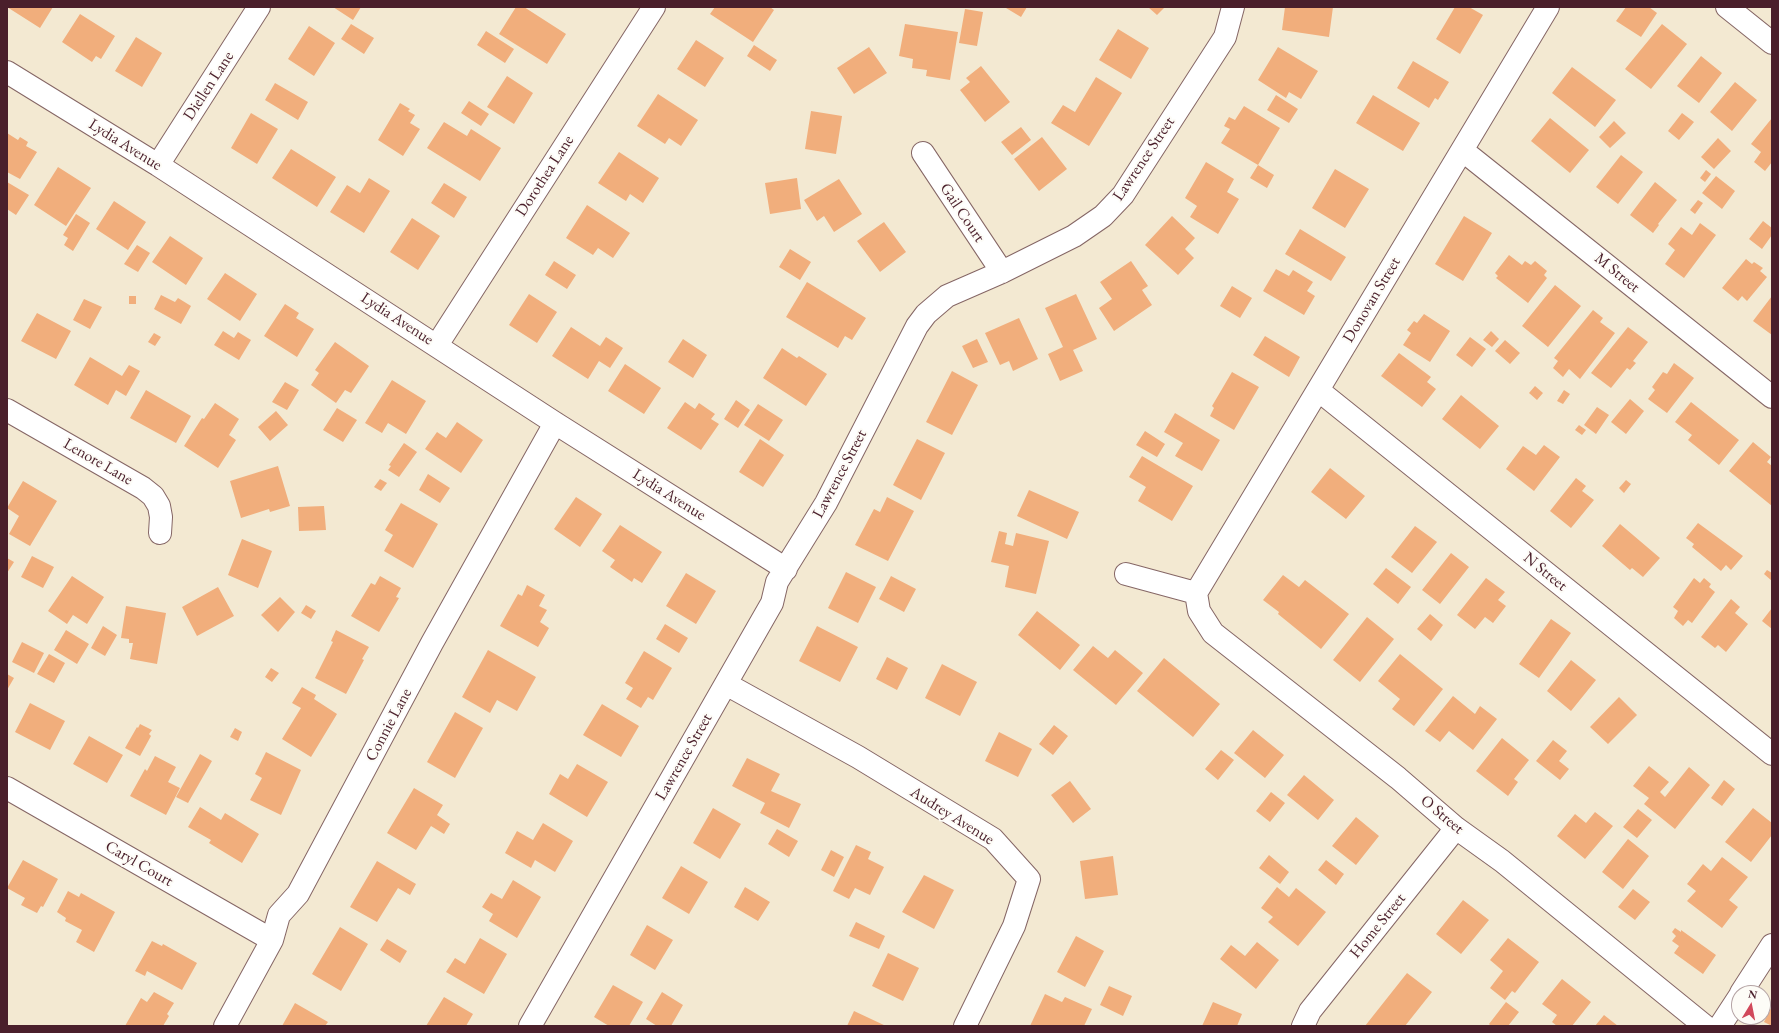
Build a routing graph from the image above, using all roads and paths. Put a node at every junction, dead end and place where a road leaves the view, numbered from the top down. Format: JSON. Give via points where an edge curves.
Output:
{"nodes":[{"id":1,"x":259,"y":7,"type":"edge"},
{"id":2,"x":654,"y":7,"type":"edge"},
{"id":3,"x":1233,"y":7,"type":"edge"},
{"id":4,"x":1548,"y":7,"type":"edge"},
{"id":5,"x":1727,"y":7,"type":"edge"},
{"id":6,"x":1772,"y":43,"type":"edge"},
{"id":7,"x":7,"y":72,"type":"edge"},
{"id":8,"x":1462,"y":150,"type":"junction"},
{"id":9,"x":923,"y":153,"type":"dead end"},
{"id":10,"x":158,"y":165,"type":"junction"},
{"id":11,"x":1002,"y":272,"type":"junction"},
{"id":12,"x":437,"y":345,"type":"junction"},
{"id":13,"x":1318,"y":390,"type":"junction"},
{"id":14,"x":1772,"y":397,"type":"edge"},
{"id":15,"x":7,"y":410,"type":"edge"},
{"id":16,"x":555,"y":423,"type":"junction"},
{"id":17,"x":160,"y":533,"type":"dead end"},
{"id":18,"x":786,"y":569,"type":"junction"},
{"id":19,"x":1126,"y":574,"type":"dead end"},
{"id":20,"x":1196,"y":593,"type":"junction"},
{"id":21,"x":726,"y":684,"type":"junction"},
{"id":22,"x":1772,"y":754,"type":"edge"},
{"id":23,"x":7,"y":788,"type":"edge"},
{"id":24,"x":1456,"y":828,"type":"junction"},
{"id":25,"x":272,"y":940,"type":"junction"},
{"id":26,"x":1772,"y":945,"type":"edge"},
{"id":27,"x":1746,"y":985,"type":"edge"},
{"id":28,"x":1731,"y":1009,"type":"edge"},
{"id":29,"x":225,"y":1026,"type":"edge"},
{"id":30,"x":530,"y":1026,"type":"edge"},
{"id":31,"x":965,"y":1026,"type":"edge"},
{"id":32,"x":1303,"y":1026,"type":"edge"},
{"id":33,"x":1706,"y":1026,"type":"edge"},
{"id":34,"x":1720,"y":1026,"type":"edge"}],
"edges":[{"from":1,"to":10,"type":"street","name":"Diellen Lane"},
{"from":2,"to":12,"type":"street","name":"Dorothea Lane"},
{"from":3,"to":11,"type":"street","name":"Lawrence Street","via":[[1225,37],[1123,195],[1103,216],[1074,236]]},
{"from":4,"to":8,"type":"street","name":"Donovan Street"},
{"from":5,"to":6,"type":"street"},
{"from":7,"to":10,"type":"street","name":"Lydia Avenue"},
{"from":8,"to":13,"type":"street","name":"Donovan Street"},
{"from":8,"to":14,"type":"street","name":"M Street"},
{"from":9,"to":11,"type":"street","name":"Gail Court"},
{"from":10,"to":12,"type":"street","name":"Lydia Avenue"},
{"from":11,"to":18,"type":"street","name":"Lawrence Street","via":[[947,296],[926,314],[917,326],[826,503]]},
{"from":12,"to":16,"type":"street","name":"Lydia Avenue"},
{"from":13,"to":20,"type":"street","name":"Donovan Street"},
{"from":13,"to":22,"type":"street","name":"N Street"},
{"from":15,"to":17,"type":"street","name":"Lenore Lane","via":[[144,488],[159,506]]},
{"from":16,"to":18,"type":"street","name":"Lydia Avenue"},
{"from":16,"to":25,"type":"street","name":"Connie Lane","via":[[432,643],[298,894],[279,915]]},
{"from":18,"to":21,"type":"street","name":"Lawrence Street","via":[[777,582],[772,603]]},
{"from":19,"to":20,"type":"street"},
{"from":20,"to":24,"type":"street","name":"O Street","via":[[1199,611],[1213,633],[1398,778]]},
{"from":21,"to":30,"type":"street","name":"Lawrence Street"},
{"from":21,"to":31,"type":"street","name":"Audrey Avenue","via":[[858,757],[993,839],[1029,879],[1014,926]]},
{"from":23,"to":25,"type":"street","name":"Caryl Court"},
{"from":24,"to":32,"type":"street","name":"Home Street","via":[[1310,1011]]},
{"from":24,"to":33,"type":"street","name":"O Street","via":[[1502,861]]},
{"from":25,"to":29,"type":"street","name":"Connie Lane"},
{"from":26,"to":27,"type":"street"},
{"from":28,"to":34,"type":"street"}]}
